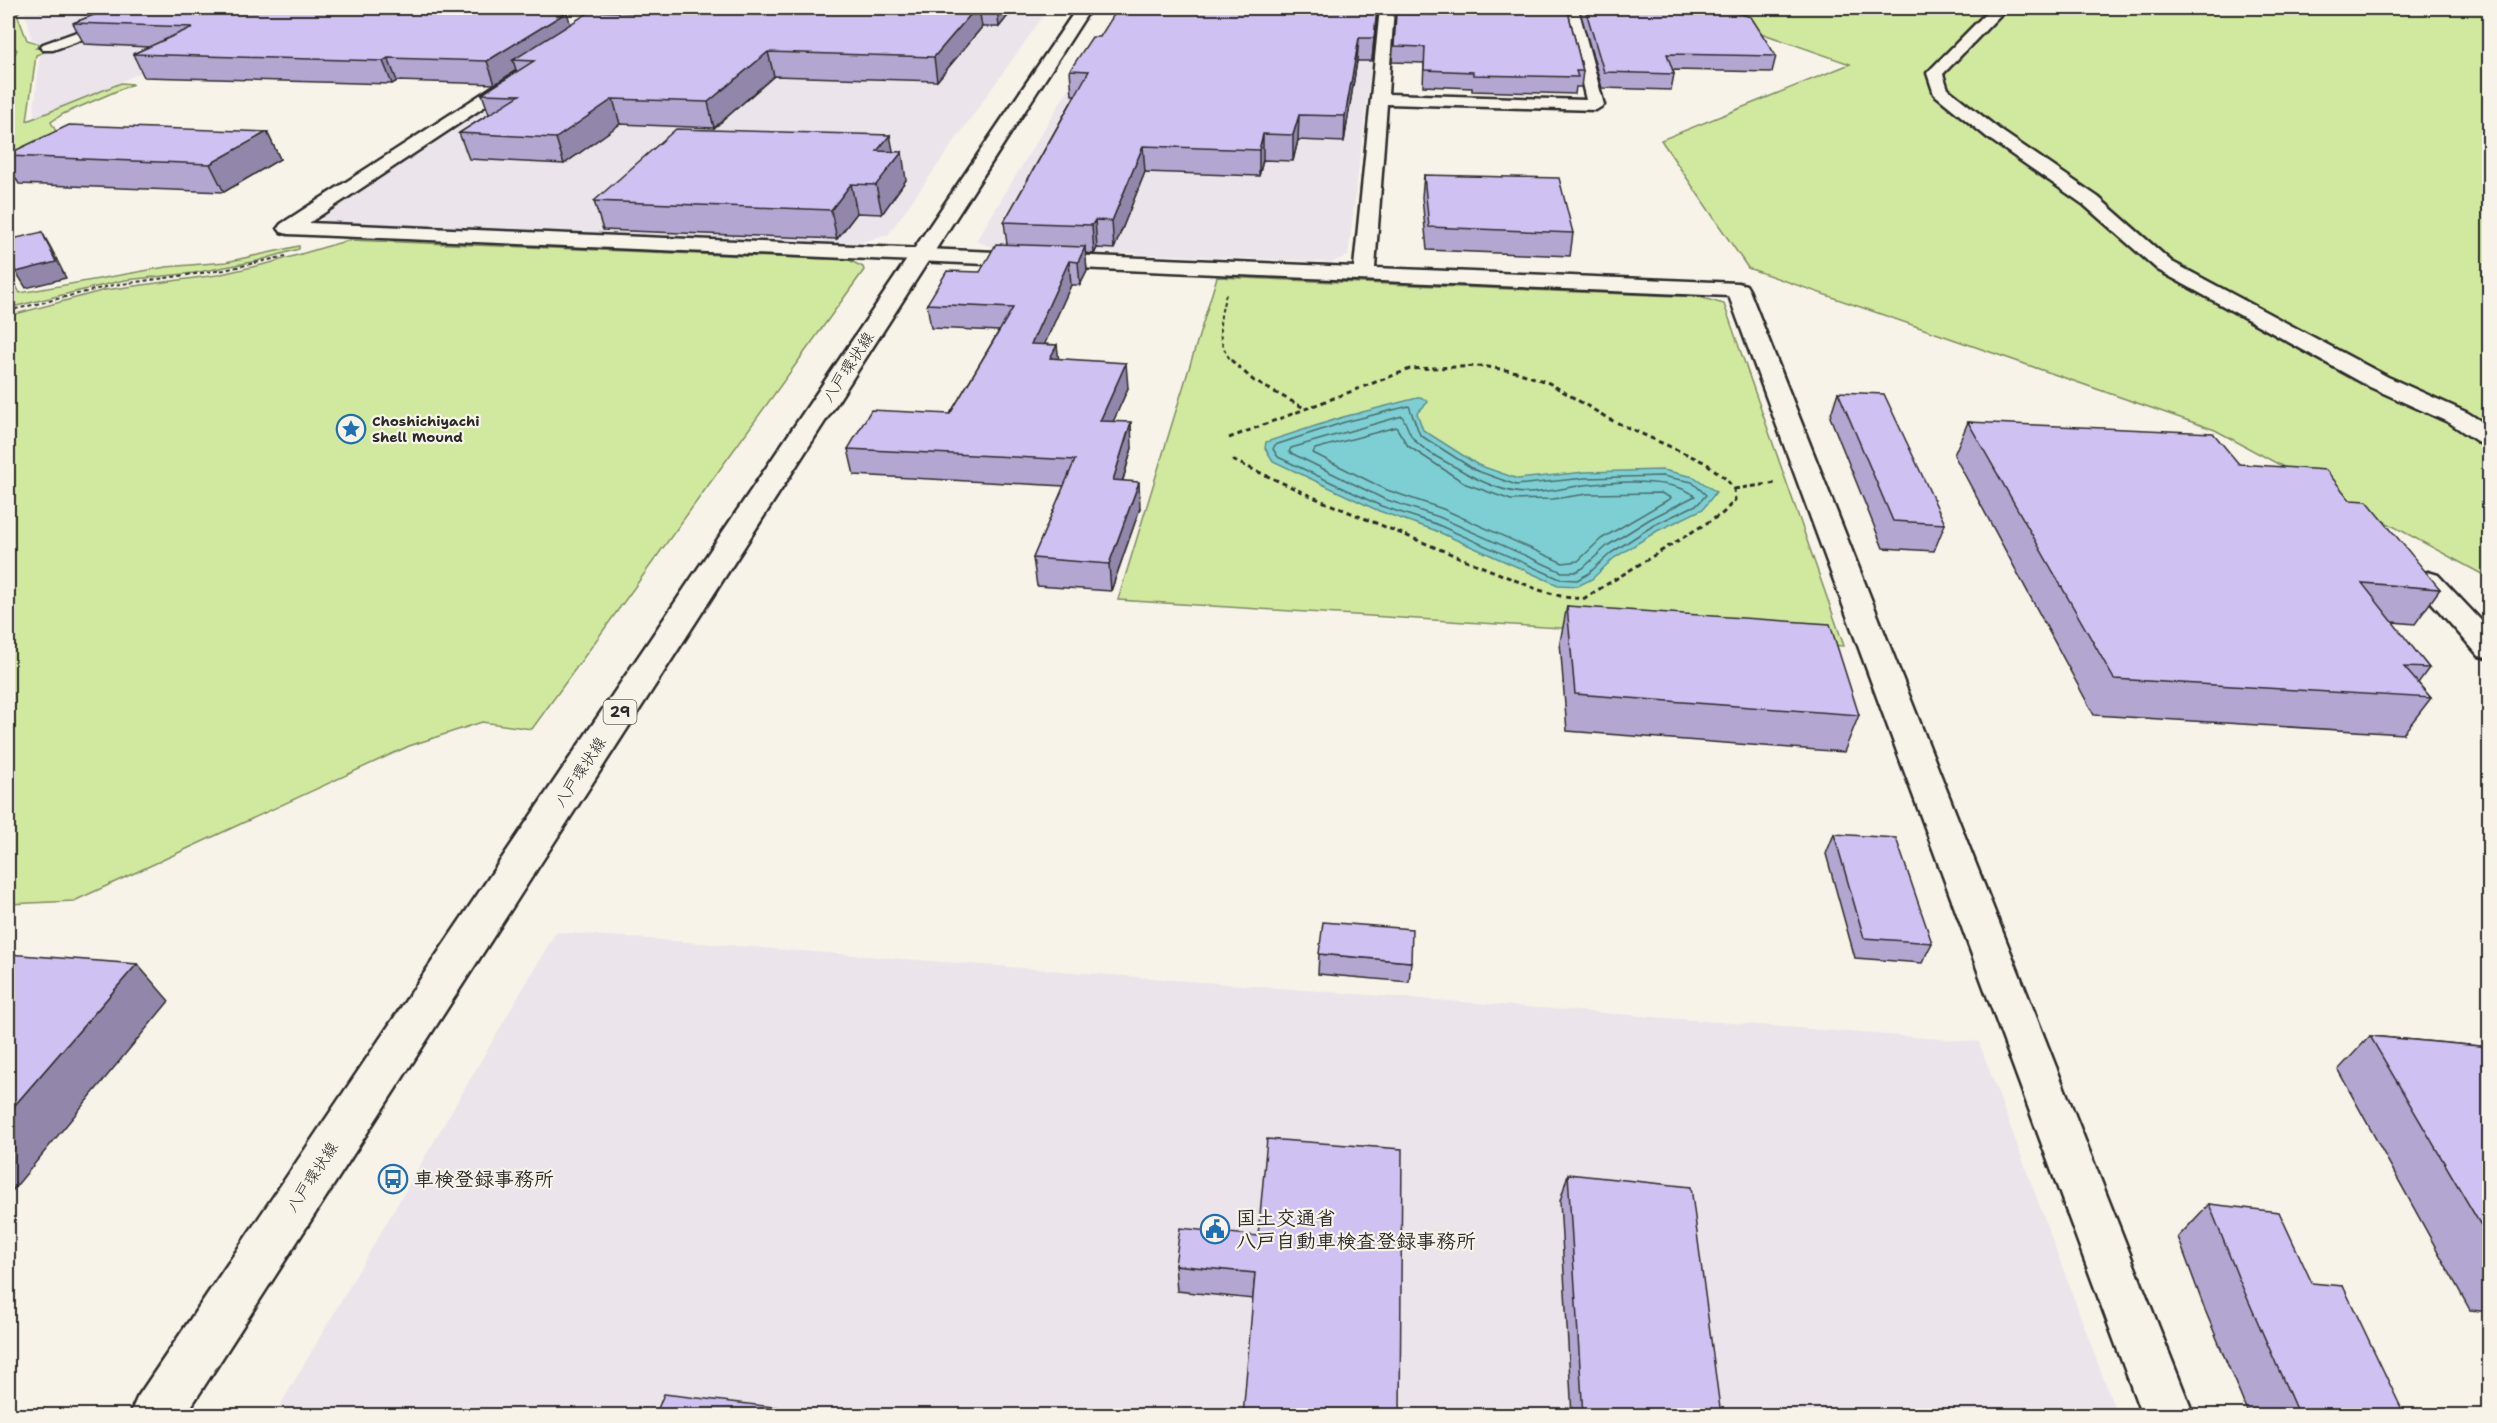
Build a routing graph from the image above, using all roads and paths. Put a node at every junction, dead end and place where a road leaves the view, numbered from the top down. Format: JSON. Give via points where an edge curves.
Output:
{"nodes":[{"id":1,"x":156,"y":8,"type":"edge"},
{"id":2,"x":625,"y":8,"type":"edge"},
{"id":3,"x":1084,"y":8,"type":"edge"},
{"id":4,"x":1388,"y":8,"type":"edge"},
{"id":5,"x":1571,"y":8,"type":"edge"},
{"id":6,"x":2003,"y":8,"type":"edge"},
{"id":7,"x":48,"y":47,"type":"dead end"},
{"id":8,"x":1379,"y":99,"type":"junction"},
{"id":9,"x":292,"y":254,"type":"dead end"},
{"id":10,"x":922,"y":255,"type":"junction"},
{"id":11,"x":1235,"y":268,"type":"junction"},
{"id":12,"x":1364,"y":273,"type":"junction"},
{"id":13,"x":8,"y":311,"type":"edge"},
{"id":14,"x":1307,"y":410,"type":"junction"},
{"id":15,"x":2479,"y":419,"type":"edge"},
{"id":16,"x":1228,"y":438,"type":"dead end"},
{"id":17,"x":2490,"y":439,"type":"edge"},
{"id":18,"x":1230,"y":459,"type":"dead end"},
{"id":19,"x":2428,"y":580,"type":"edge"},
{"id":20,"x":2490,"y":649,"type":"edge"},
{"id":21,"x":155,"y":1416,"type":"edge"},
{"id":22,"x":2168,"y":1416,"type":"edge"}],
"edges":[{"from":1,"to":7,"type":"street"},
{"from":2,"to":10,"type":"street","via":[[288,228]]},
{"from":3,"to":10,"type":"street","name":"八戸環状線","number":"29"},
{"from":4,"to":8,"type":"street"},
{"from":5,"to":8,"type":"street","via":[[1596,105]]},
{"from":6,"to":15,"type":"street","via":[[1935,73],[1940,91],[2091,201],[2165,266],[2379,382]]},
{"from":8,"to":12,"type":"street"},
{"from":9,"to":13,"type":"path","via":[[224,270],[114,285]]},
{"from":10,"to":11,"type":"street"},
{"from":10,"to":21,"type":"street","name":"八戸環状線","number":"29"},
{"from":11,"to":12,"type":"street"},
{"from":11,"to":14,"type":"path","via":[[1222,311],[1219,335],[1224,349],[1254,382]]},
{"from":12,"to":22,"type":"street","via":[[1738,290]]},
{"from":14,"to":16,"type":"path"},
{"from":14,"to":18,"type":"path","via":[[1410,369],[1482,366],[1516,372],[1549,383],[1609,419],[1706,463],[1726,479],[1736,500],[1723,513],[1584,599],[1566,599],[1543,593],[1322,501]]},
{"from":15,"to":17,"type":"street"},
{"from":19,"to":20,"type":"street"}]}
